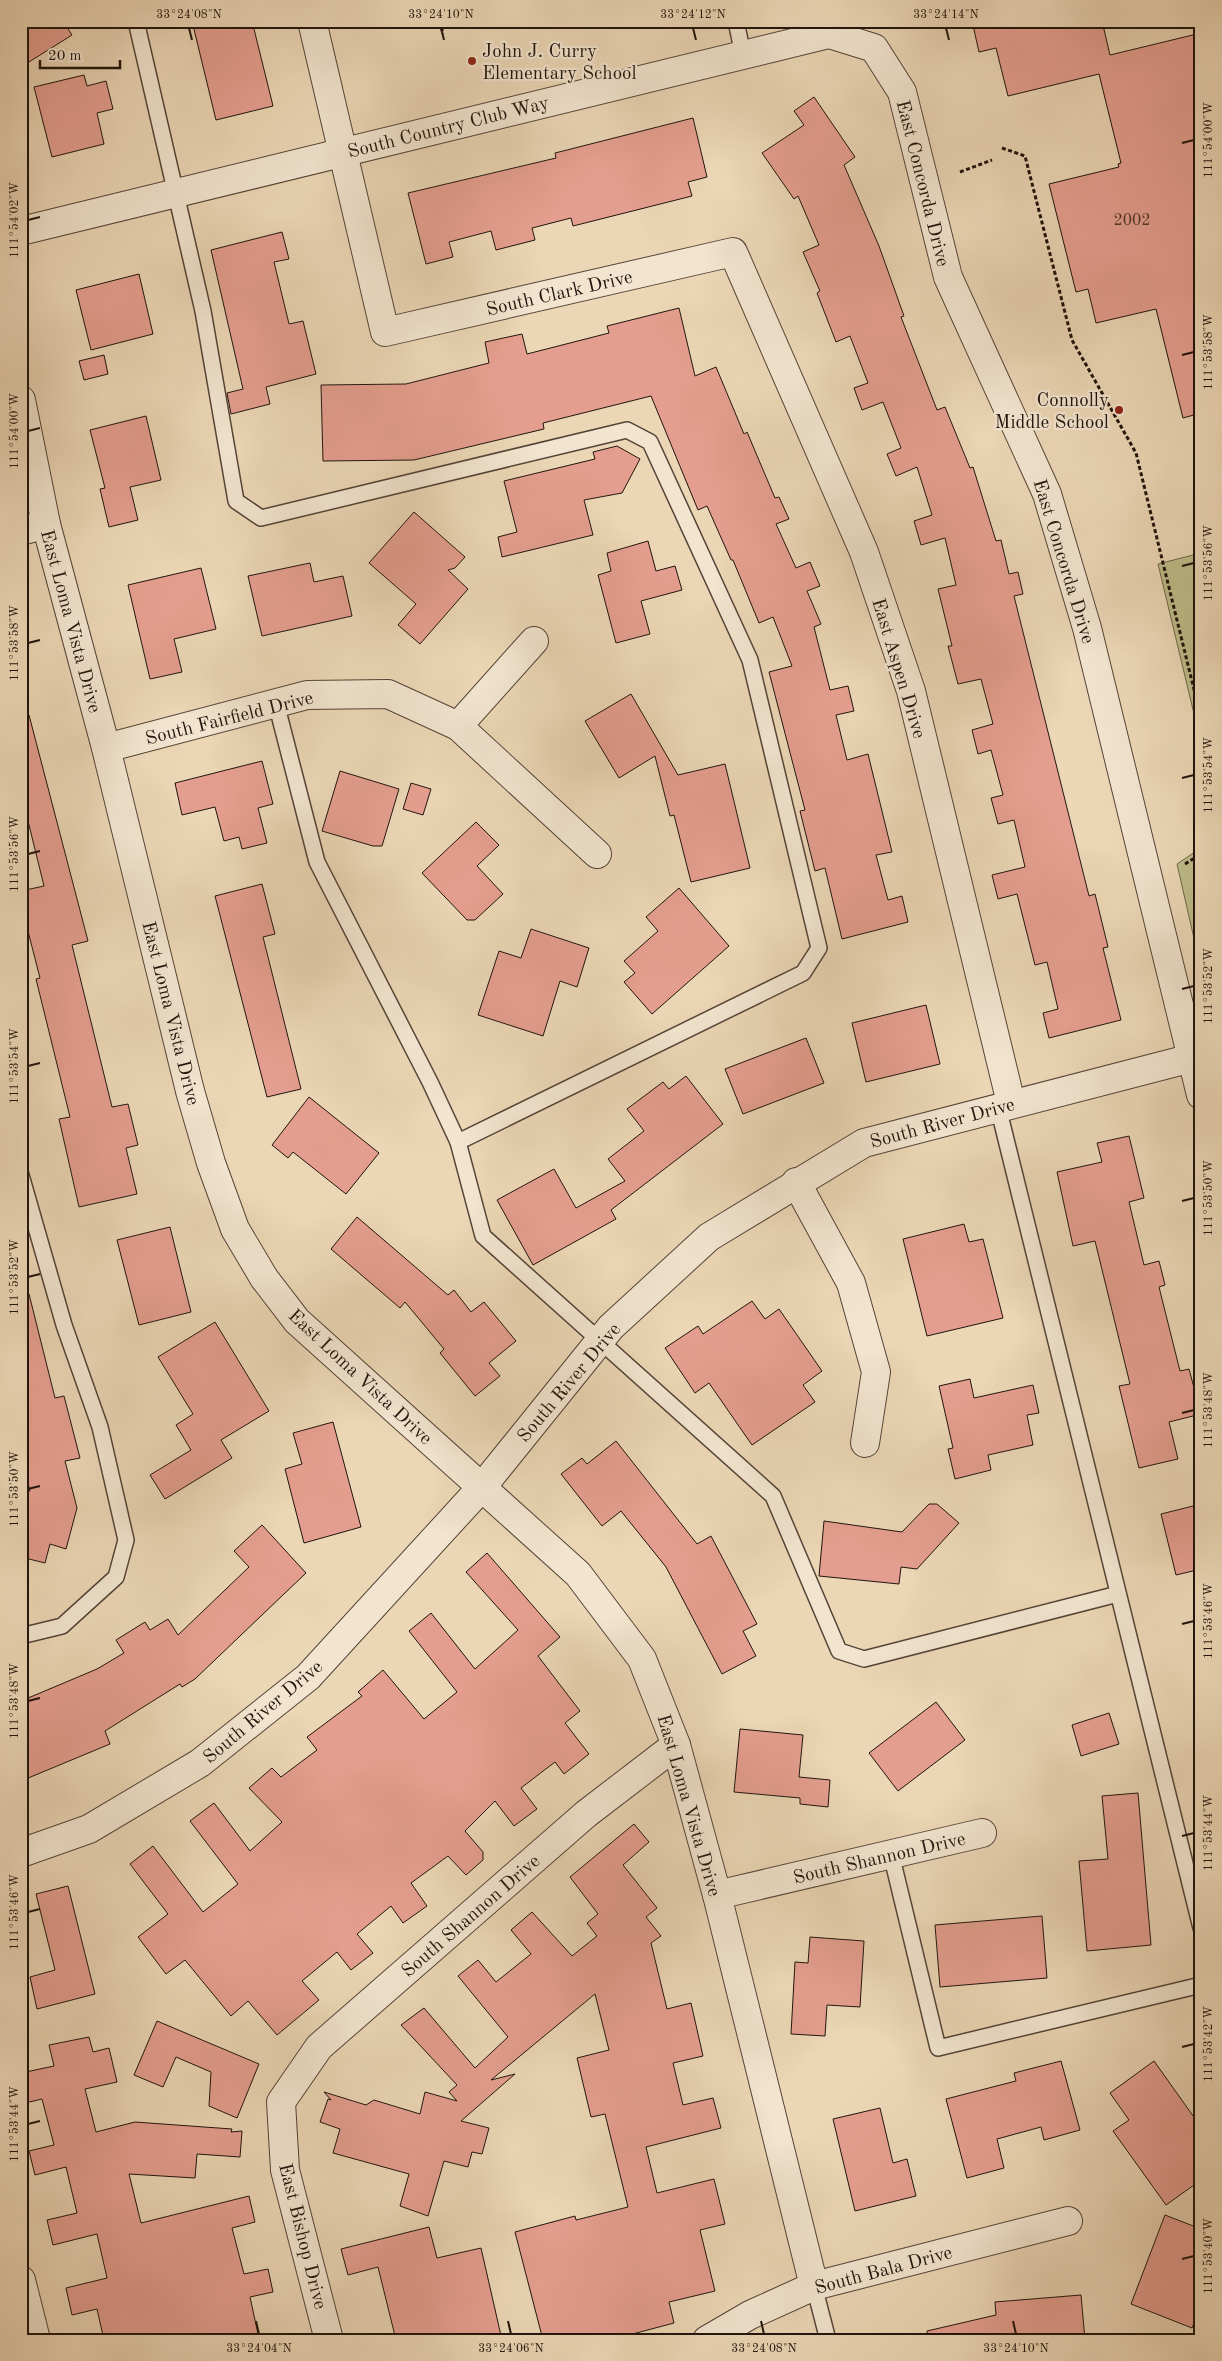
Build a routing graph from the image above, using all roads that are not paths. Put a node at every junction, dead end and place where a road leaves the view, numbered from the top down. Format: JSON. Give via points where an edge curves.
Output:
{"nodes":[{"id":1,"x":136,"y":21,"type":"edge"},
{"id":2,"x":312,"y":21,"type":"edge"},
{"id":3,"x":736,"y":21,"type":"edge"},
{"id":4,"x":874,"y":48,"type":"joint"},
{"id":5,"x":743,"y":55,"type":"junction"},
{"id":6,"x":344,"y":151,"type":"junction"},
{"id":7,"x":177,"y":193,"type":"junction"},
{"id":8,"x":21,"y":231,"type":"edge"},
{"id":9,"x":733,"y":252,"type":"joint"},
{"id":10,"x":21,"y":400,"type":"edge"},
{"id":11,"x":34,"y":528,"type":"edge"},
{"id":12,"x":534,"y":641,"type":"dead end"},
{"id":13,"x":276,"y":703,"type":"junction"},
{"id":14,"x":458,"y":726,"type":"junction"},
{"id":15,"x":106,"y":748,"type":"junction"},
{"id":16,"x":597,"y":854,"type":"dead end"},
{"id":17,"x":1196,"y":1057,"type":"edge"},
{"id":18,"x":1201,"y":1095,"type":"edge"},
{"id":19,"x":1004,"y":1105,"type":"junction"},
{"id":20,"x":458,"y":1142,"type":"junction"},
{"id":21,"x":21,"y":1175,"type":"edge"},
{"id":22,"x":796,"y":1182,"type":"junction"},
{"id":23,"x":599,"y":1342,"type":"junction"},
{"id":24,"x":865,"y":1443,"type":"dead end"},
{"id":25,"x":482,"y":1486,"type":"junction"},
{"id":26,"x":1118,"y":1594,"type":"junction"},
{"id":27,"x":21,"y":1636,"type":"edge"},
{"id":28,"x":676,"y":1745,"type":"junction"},
{"id":29,"x":982,"y":1833,"type":"dead end"},
{"id":30,"x":21,"y":1853,"type":"edge"},
{"id":31,"x":891,"y":1854,"type":"junction"},
{"id":32,"x":717,"y":1895,"type":"junction"},
{"id":33,"x":1201,"y":1928,"type":"edge"},
{"id":34,"x":1201,"y":1985,"type":"edge"},
{"id":35,"x":281,"y":2102,"type":"joint"},
{"id":36,"x":1068,"y":2221,"type":"dead end"},
{"id":37,"x":21,"y":2280,"type":"edge"},
{"id":38,"x":814,"y":2286,"type":"junction"},
{"id":39,"x":36,"y":2340,"type":"edge"},
{"id":40,"x":329,"y":2340,"type":"edge"},
{"id":41,"x":707,"y":2340,"type":"edge"},
{"id":42,"x":828,"y":2340,"type":"edge"}],
"edges":[{"from":1,"to":7,"type":"lane"},
{"from":2,"to":6,"type":"street"},
{"from":3,"to":5,"type":"lane"},
{"from":4,"to":5,"type":"street","name":"South Country Club Way","via":[[829,34]]},
{"from":4,"to":17,"type":"street","name":"East Concorda Drive","via":[[902,92],[948,277],[1047,494],[1087,628]]},
{"from":5,"to":6,"type":"street","name":"South Country Club Way"},
{"from":6,"to":7,"type":"street","name":"South Country Club Way"},
{"from":6,"to":9,"type":"street","name":"South Clark Drive","via":[[385,332]]},
{"from":7,"to":8,"type":"street","name":"South Country Club Way"},
{"from":7,"to":20,"type":"lane","via":[[203,311],[236,501],[261,518],[627,430],[650,442],[750,660],[819,948],[804,973]]},
{"from":9,"to":19,"type":"street","name":"East Aspen Drive","via":[[864,552],[911,691]]},
{"from":10,"to":11,"type":"street","name":"East Loma Vista Drive"},
{"from":11,"to":15,"type":"street","name":"East Loma Vista Drive"},
{"from":12,"to":14,"type":"street"},
{"from":13,"to":14,"type":"street","name":"South Fairfield Drive","via":[[307,695],[388,694]]},
{"from":13,"to":15,"type":"street","name":"South Fairfield Drive"},
{"from":13,"to":20,"type":"lane","via":[[317,862]]},
{"from":14,"to":16,"type":"street","name":"South Fairfield Drive"},
{"from":15,"to":25,"type":"street","name":"East Loma Vista Drive","via":[[190,1091],[235,1229],[264,1278],[297,1321]]},
{"from":17,"to":18,"type":"street","name":"East Concorda Drive"},
{"from":17,"to":19,"type":"street","name":"South River Drive"},
{"from":19,"to":22,"type":"street","name":"South River Drive","via":[[864,1142]]},
{"from":19,"to":26,"type":"lane"},
{"from":20,"to":23,"type":"lane","via":[[483,1236]]},
{"from":21,"to":27,"type":"lane","via":[[64,1324],[100,1427],[126,1540],[116,1577],[62,1626]]},
{"from":22,"to":23,"type":"street","name":"South River Drive","via":[[709,1237],[611,1327]]},
{"from":22,"to":24,"type":"street","via":[[851,1283],[876,1372]]},
{"from":23,"to":25,"type":"street","name":"South River Drive"},
{"from":23,"to":26,"type":"lane","via":[[773,1496],[838,1650],[864,1659]]},
{"from":25,"to":28,"type":"street","name":"East Loma Vista Drive","via":[[578,1574],[642,1659]]},
{"from":25,"to":30,"type":"street","name":"South River Drive","via":[[308,1677],[200,1763],[89,1829]]},
{"from":26,"to":33,"type":"lane"},
{"from":28,"to":32,"type":"street","name":"East Loma Vista Drive"},
{"from":28,"to":35,"type":"street","name":"South Shannon Drive","via":[[586,1814],[319,2047]]},
{"from":29,"to":31,"type":"street","name":"South Shannon Drive"},
{"from":31,"to":32,"type":"street","name":"South Shannon Drive"},
{"from":31,"to":34,"type":"lane","via":[[938,2048]]},
{"from":32,"to":38,"type":"street","name":"East Loma Vista Drive"},
{"from":35,"to":40,"type":"street","name":"East Bishop Drive","via":[[285,2170]]},
{"from":36,"to":38,"type":"street","name":"South Bala Drive"},
{"from":37,"to":39,"type":"street"},
{"from":38,"to":41,"type":"street","name":"South Bala Drive","via":[[750,2315]]},
{"from":38,"to":42,"type":"lane"}]}
